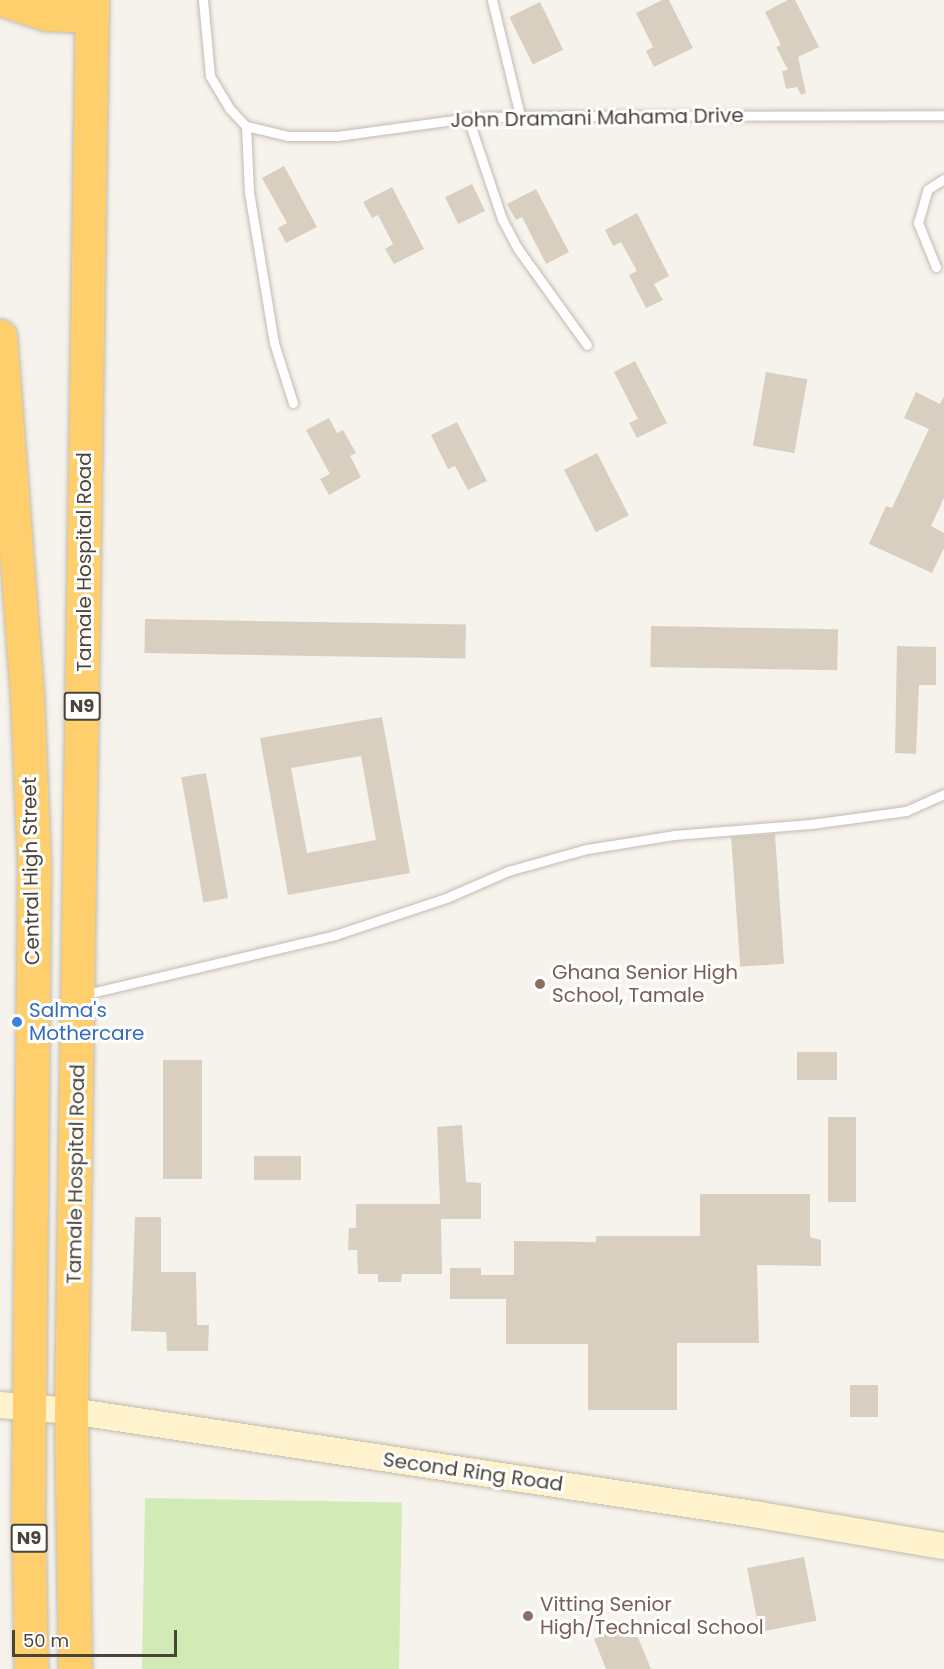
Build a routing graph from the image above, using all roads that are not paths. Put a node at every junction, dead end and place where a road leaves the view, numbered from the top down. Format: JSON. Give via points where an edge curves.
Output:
{"nodes":[{"id":1,"x":4,"y":0,"type":"edge"},
{"id":2,"x":203,"y":0,"type":"edge"},
{"id":3,"x":492,"y":0,"type":"edge"},
{"id":4,"x":92,"y":8,"type":"edge"},
{"id":5,"x":944,"y":115,"type":"edge"},
{"id":6,"x":520,"y":116,"type":"junction"},
{"id":7,"x":468,"y":118,"type":"junction"},
{"id":8,"x":246,"y":126,"type":"junction"},
{"id":9,"x":944,"y":179,"type":"edge"},
{"id":10,"x":936,"y":267,"type":"dead end"},
{"id":11,"x":0,"y":336,"type":"edge"},
{"id":12,"x":587,"y":345,"type":"dead end"},
{"id":13,"x":293,"y":403,"type":"dead end"},
{"id":14,"x":944,"y":794,"type":"edge"},
{"id":15,"x":80,"y":996,"type":"junction"},
{"id":16,"x":16,"y":1406,"type":"edge"},
{"id":17,"x":71,"y":1411,"type":"junction"},
{"id":18,"x":944,"y":1546,"type":"edge"},
{"id":19,"x":31,"y":1669,"type":"edge"},
{"id":20,"x":75,"y":1669,"type":"edge"}],
"edges":[{"from":1,"to":4,"type":"highway","via":[[46,14]]},
{"from":2,"to":8,"type":"lane","via":[[210,76],[229,108]]},
{"from":3,"to":6,"type":"lane"},
{"from":4,"to":15,"type":"highway","name":"Tamale Hospital Road","number":"N9"},
{"from":5,"to":6,"type":"lane","name":"John Dramani Mahama Drive"},
{"from":6,"to":7,"type":"lane","name":"John Dramani Mahama Drive"},
{"from":7,"to":8,"type":"lane","name":"John Dramani Mahama Drive","via":[[337,136],[288,136]]},
{"from":7,"to":12,"type":"lane","via":[[502,219]]},
{"from":8,"to":13,"type":"lane","via":[[249,192],[274,343]]},
{"from":9,"to":10,"type":"lane","via":[[928,189],[918,223]]},
{"from":11,"to":16,"type":"highway","name":"Central High Street","number":"N9","via":[[27,696],[34,866]]},
{"from":14,"to":15,"type":"lane","via":[[906,811],[811,824],[674,835],[587,849],[508,871],[446,898],[335,935]]},
{"from":15,"to":17,"type":"highway","name":"Tamale Hospital Road","number":"N9"},
{"from":16,"to":17,"type":"street","name":"Second Ring Road"},
{"from":16,"to":19,"type":"highway","number":"N9"},
{"from":17,"to":18,"type":"street","name":"Second Ring Road"},
{"from":17,"to":20,"type":"highway","number":"N9"}]}
